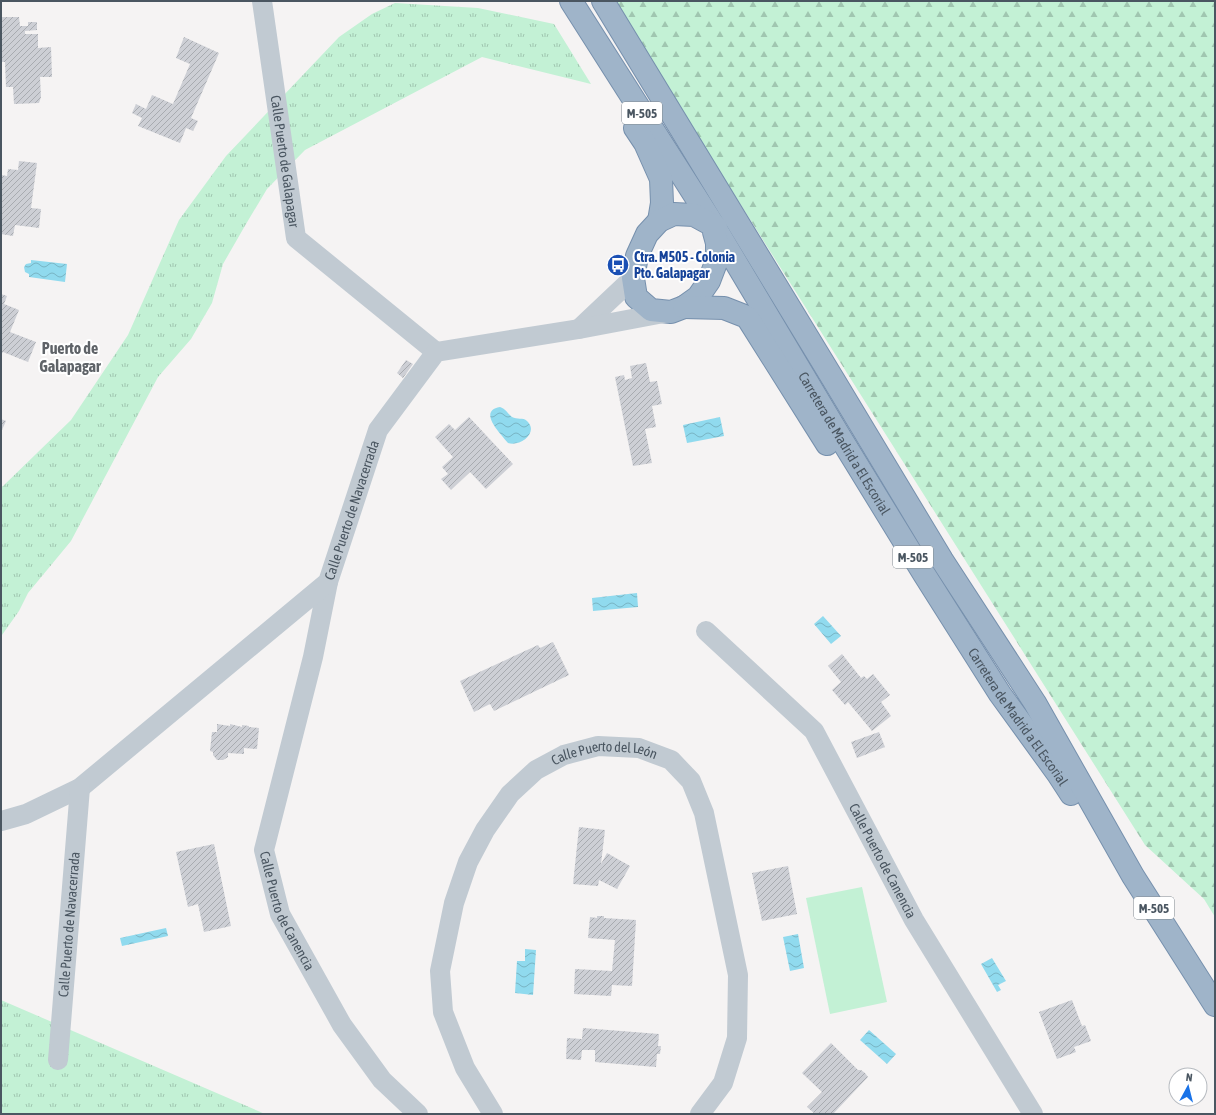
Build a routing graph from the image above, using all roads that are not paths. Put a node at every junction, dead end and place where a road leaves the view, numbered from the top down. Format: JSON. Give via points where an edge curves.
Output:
{"nodes":[{"id":1,"x":262,"y":1,"type":"edge"},
{"id":2,"x":560,"y":1,"type":"edge"},
{"id":3,"x":571,"y":1,"type":"edge"},
{"id":4,"x":588,"y":1,"type":"edge"},
{"id":5,"x":603,"y":1,"type":"edge"},
{"id":6,"x":659,"y":221,"type":"junction"},
{"id":7,"x":713,"y":224,"type":"junction"},
{"id":8,"x":633,"y":278,"type":"junction"},
{"id":9,"x":677,"y":309,"type":"junction"},
{"id":10,"x":579,"y":329,"type":"junction"},
{"id":11,"x":436,"y":352,"type":"junction"},
{"id":12,"x":942,"y":560,"type":"junction"},
{"id":13,"x":924,"y":574,"type":"junction"},
{"id":14,"x":328,"y":582,"type":"junction"},
{"id":15,"x":706,"y":631,"type":"dead end"},
{"id":16,"x":80,"y":788,"type":"junction"},
{"id":17,"x":1,"y":821,"type":"edge"},
{"id":18,"x":1133,"y":876,"type":"junction"},
{"id":19,"x":1215,"y":1005,"type":"edge"},
{"id":20,"x":58,"y":1060,"type":"dead end"},
{"id":21,"x":489,"y":1112,"type":"edge"},
{"id":22,"x":418,"y":1114,"type":"edge"},
{"id":23,"x":700,"y":1114,"type":"edge"},
{"id":24,"x":1033,"y":1114,"type":"edge"}],
"edges":[{"from":1,"to":11,"type":"street","name":"Calle Puerto de Galapagar","via":[[296,238]]},
{"from":2,"to":6,"type":"highway","via":[[652,158],[661,180],[662,204]]},
{"from":3,"to":7,"type":"highway","name":"Carretera de Madrid a El Escorial","number":"M-505"},
{"from":4,"to":7,"type":"highway","via":[[710,201]]},
{"from":5,"to":12,"type":"highway","name":"Carretera de Madrid a El Escorial","number":"M-505"},
{"from":6,"to":7,"type":"highway","via":[[674,214],[694,215]]},
{"from":6,"to":8,"type":"highway","via":[[647,234],[636,256]]},
{"from":7,"to":9,"type":"highway","via":[[717,260],[709,281],[698,297]]},
{"from":7,"to":12,"type":"highway","via":[[732,238],[891,495],[926,547]]},
{"from":7,"to":13,"type":"highway","name":"Carretera de Madrid a El Escorial","number":"M-505"},
{"from":8,"to":9,"type":"highway","via":[[636,297],[651,310]]},
{"from":8,"to":10,"type":"street"},
{"from":9,"to":10,"type":"street"},
{"from":9,"to":13,"type":"highway","number":"M-505","via":[[724,308],[747,317],[844,470]]},
{"from":10,"to":11,"type":"street"},
{"from":11,"to":14,"type":"street","name":"Calle Puerto de Navacerrada","via":[[378,430]]},
{"from":12,"to":18,"type":"highway","name":"Carretera de Madrid a El Escorial","number":"M-505","via":[[1035,703]]},
{"from":13,"to":18,"type":"highway","name":"Carretera de Madrid a El Escorial","number":"M-505","via":[[1000,694],[1114,858]]},
{"from":14,"to":16,"type":"street","name":"Calle Puerto de Navacerrada"},
{"from":14,"to":22,"type":"street","name":"Calle Puerto de Canencia","via":[[314,657],[264,850],[280,914],[342,1025],[382,1080]]},
{"from":15,"to":24,"type":"street","name":"Calle Puerto de Canencia","via":[[814,731],[914,920]]},
{"from":16,"to":17,"type":"street","name":"Calle Puerto de Navacerrada","via":[[26,814]]},
{"from":16,"to":20,"type":"street","name":"Calle Puerto de Navacerrada"},
{"from":18,"to":19,"type":"highway","name":"Carretera de Madrid a El Escorial","number":"M-505"},
{"from":21,"to":23,"type":"street","name":"Calle Puerto del León","via":[[465,1068],[443,1012],[440,971],[454,903],[468,862],[485,830],[510,794],[536,770],[564,755],[598,746],[639,748],[671,760],[691,781],[704,813],[738,975],[737,1038],[723,1083]]}]}
